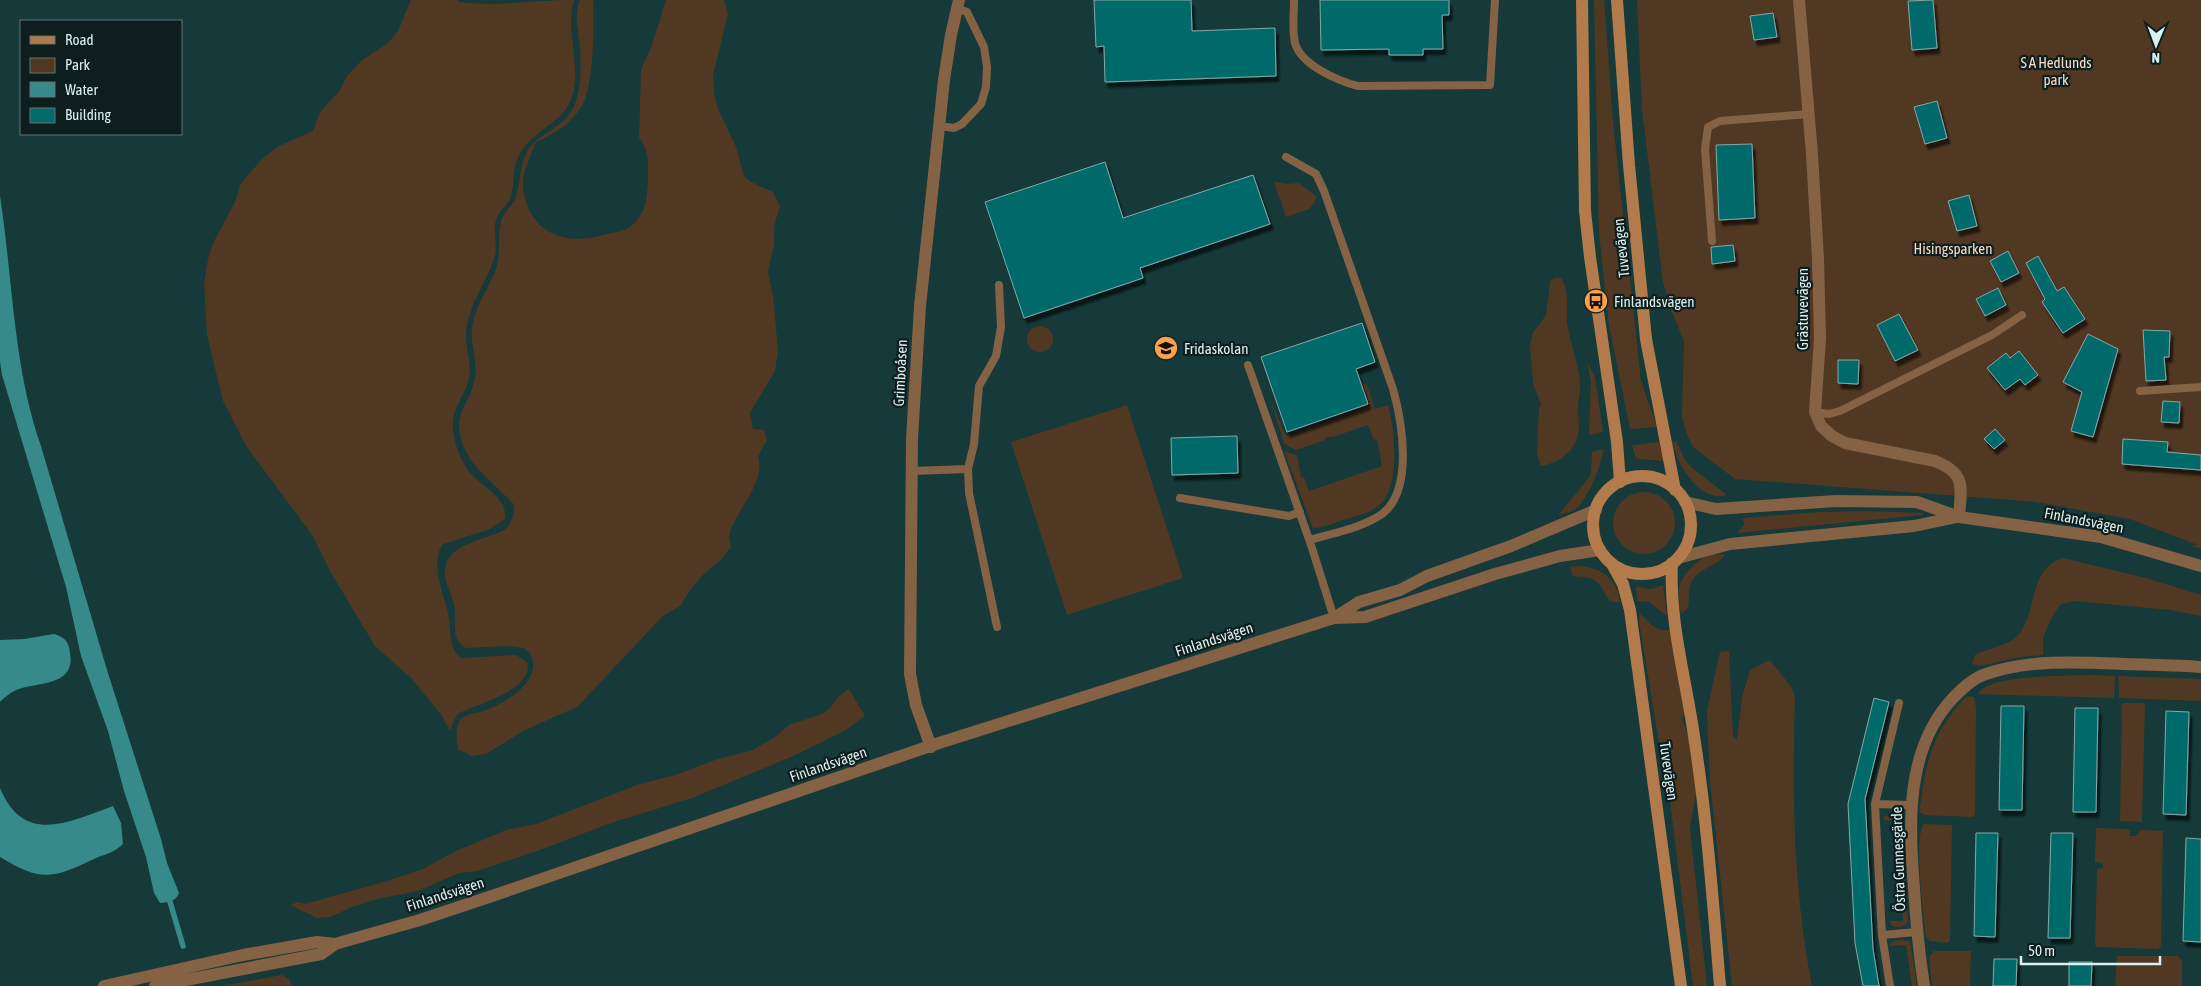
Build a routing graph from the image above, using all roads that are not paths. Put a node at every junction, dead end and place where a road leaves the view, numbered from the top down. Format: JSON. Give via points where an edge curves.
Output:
{"nodes":[{"id":1,"x":1294,"y":0,"type":"edge"},
{"id":2,"x":1495,"y":0,"type":"edge"},
{"id":3,"x":1582,"y":0,"type":"edge"},
{"id":4,"x":1617,"y":0,"type":"edge"},
{"id":5,"x":1799,"y":0,"type":"edge"},
{"id":6,"x":958,"y":4,"type":"edge"},
{"id":7,"x":1809,"y":114,"type":"junction"},
{"id":8,"x":939,"y":126,"type":"junction"},
{"id":9,"x":1286,"y":157,"type":"dead end"},
{"id":10,"x":1712,"y":241,"type":"dead end"},
{"id":11,"x":999,"y":285,"type":"dead end"},
{"id":12,"x":2022,"y":315,"type":"dead end"},
{"id":13,"x":1248,"y":365,"type":"dead end"},
{"id":14,"x":2201,"y":387,"type":"edge"},
{"id":15,"x":2140,"y":391,"type":"dead end"},
{"id":16,"x":1815,"y":412,"type":"junction"},
{"id":17,"x":968,"y":469,"type":"junction"},
{"id":18,"x":912,"y":471,"type":"junction"},
{"id":19,"x":1620,"y":482,"type":"junction"},
{"id":20,"x":1675,"y":490,"type":"junction"},
{"id":21,"x":1180,"y":498,"type":"dead end"},
{"id":22,"x":1685,"y":502,"type":"junction"},
{"id":23,"x":1596,"y":510,"type":"junction"},
{"id":24,"x":1300,"y":512,"type":"junction"},
{"id":25,"x":1959,"y":517,"type":"junction"},
{"id":26,"x":1310,"y":540,"type":"junction"},
{"id":27,"x":1600,"y":550,"type":"junction"},
{"id":28,"x":1675,"y":561,"type":"junction"},
{"id":29,"x":1612,"y":564,"type":"junction"},
{"id":30,"x":2201,"y":566,"type":"edge"},
{"id":31,"x":1334,"y":618,"type":"junction"},
{"id":32,"x":997,"y":627,"type":"dead end"},
{"id":33,"x":2201,"y":667,"type":"edge"},
{"id":34,"x":1899,"y":704,"type":"dead end"},
{"id":35,"x":931,"y":747,"type":"junction"},
{"id":36,"x":1875,"y":804,"type":"junction"},
{"id":37,"x":1911,"y":805,"type":"junction"},
{"id":38,"x":1917,"y":932,"type":"junction"},
{"id":39,"x":1882,"y":935,"type":"junction"},
{"id":40,"x":335,"y":944,"type":"junction"},
{"id":41,"x":104,"y":986,"type":"edge"},
{"id":42,"x":155,"y":986,"type":"edge"},
{"id":43,"x":1680,"y":986,"type":"edge"},
{"id":44,"x":1720,"y":986,"type":"edge"},
{"id":45,"x":1890,"y":986,"type":"edge"},
{"id":46,"x":1924,"y":986,"type":"edge"}],
"edges":[{"from":1,"to":2,"type":"lane","via":[[1295,43],[1301,55],[1321,71],[1358,86],[1490,85]]},
{"from":3,"to":19,"type":"main road","name":"Tuvevägen","via":[[1585,211]]},
{"from":4,"to":20,"type":"main road","name":"Tuvevägen","via":[[1646,339]]},
{"from":5,"to":7,"type":"street","name":"Grästuvevägen"},
{"from":6,"to":8,"type":"street","name":"Grimboåsen","via":[[946,62]]},
{"from":6,"to":8,"type":"lane","via":[[967,12],[984,48],[986,87],[980,104],[962,124],[954,128]]},
{"from":7,"to":10,"type":"lane","via":[[1720,121],[1708,127],[1705,149]]},
{"from":7,"to":16,"type":"street","name":"Grästuvevägen","via":[[1820,340]]},
{"from":8,"to":18,"type":"street","name":"Grimboåsen","via":[[920,306]]},
{"from":9,"to":26,"type":"lane","via":[[1316,174],[1324,191],[1393,389],[1401,418],[1403,444],[1398,487],[1383,513]]},
{"from":11,"to":17,"type":"lane","via":[[1001,327],[996,356],[980,386]]},
{"from":12,"to":16,"type":"lane","via":[[1992,335],[1840,411],[1829,414]]},
{"from":13,"to":24,"type":"lane"},
{"from":14,"to":15,"type":"lane"},
{"from":16,"to":25,"type":"street","via":[[1821,426],[1844,443],[1935,461],[1949,467],[1961,481]]},
{"from":17,"to":18,"type":"lane"},
{"from":17,"to":32,"type":"lane"},
{"from":18,"to":35,"type":"street","name":"Grimboåsen","via":[[910,674],[916,705]]},
{"from":19,"to":20,"type":"main road","name":"Tuvevägen","via":[[1634,477],[1649,477]]},
{"from":19,"to":23,"type":"main road","name":"Tuvevägen","via":[[1608,490]]},
{"from":20,"to":22,"type":"main road","name":"Tuvevägen"},
{"from":21,"to":24,"type":"lane","via":[[1289,516]]},
{"from":22,"to":25,"type":"street","name":"Finlandsvägen","via":[[1716,509],[1836,501],[1917,502]]},
{"from":22,"to":28,"type":"main road","name":"Tuvevägen","via":[[1690,531],[1688,541]]},
{"from":23,"to":27,"type":"main road","name":"Tuvevägen","via":[[1593,529]]},
{"from":23,"to":31,"type":"street","name":"Finlandsvägen","via":[[1511,546],[1427,576],[1400,590],[1359,602]]},
{"from":24,"to":26,"type":"lane"},
{"from":25,"to":28,"type":"street","name":"Finlandsvägen","via":[[1904,527],[1730,544]]},
{"from":25,"to":30,"type":"street","name":"Finlandsvägen","via":[[2100,537]]},
{"from":26,"to":31,"type":"lane"},
{"from":27,"to":29,"type":"main road","name":"Tuvevägen"},
{"from":27,"to":31,"type":"street","name":"Finlandsvägen","via":[[1560,556],[1495,574],[1365,617]]},
{"from":28,"to":29,"type":"main road","name":"Tuvevägen","via":[[1656,572],[1638,574]]},
{"from":28,"to":44,"type":"main road","name":"Tuvevägen","via":[[1671,584],[1675,624],[1705,815]]},
{"from":29,"to":43,"type":"main road","name":"Tuvevägen","via":[[1623,584],[1630,610]]},
{"from":31,"to":35,"type":"street","name":"Finlandsvägen"},
{"from":33,"to":37,"type":"street","name":"Östra Gunnesgärde","via":[[2080,662],[2026,666],[1986,674],[1962,688],[1937,719],[1920,758]]},
{"from":34,"to":36,"type":"lane"},
{"from":35,"to":40,"type":"street","name":"Finlandsvägen","via":[[420,920]]},
{"from":36,"to":37,"type":"lane"},
{"from":36,"to":39,"type":"lane"},
{"from":37,"to":38,"type":"street","name":"Östra Gunnesgärde"},
{"from":38,"to":39,"type":"lane"},
{"from":38,"to":46,"type":"street","name":"Östra Gunnesgärde"},
{"from":39,"to":45,"type":"lane"},
{"from":40,"to":41,"type":"street","name":"Finlandsvägen","via":[[318,942],[243,955]]},
{"from":40,"to":42,"type":"street","name":"Finlandsvägen","via":[[320,954]]}]}
